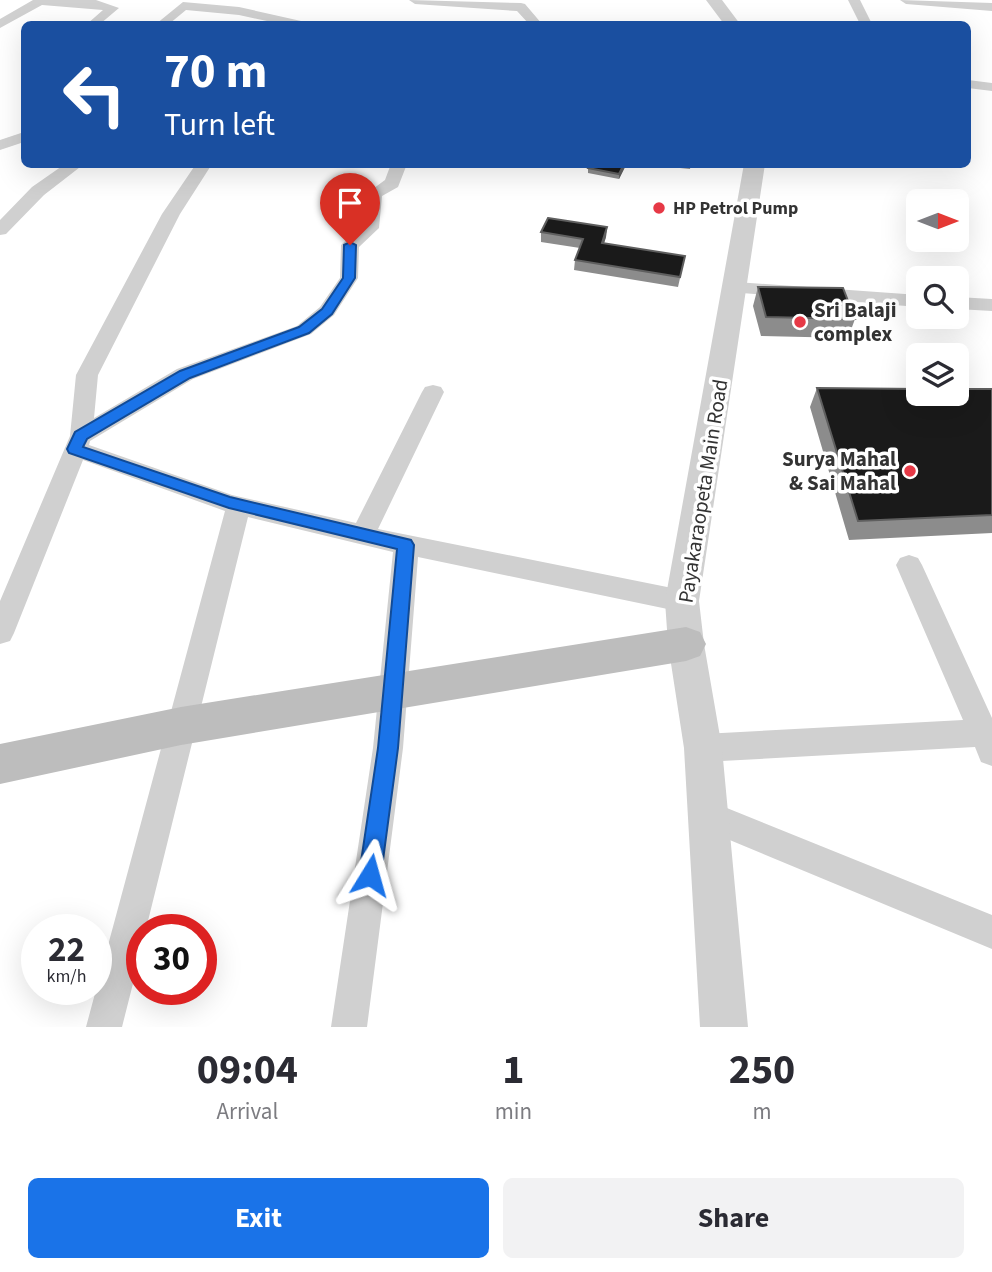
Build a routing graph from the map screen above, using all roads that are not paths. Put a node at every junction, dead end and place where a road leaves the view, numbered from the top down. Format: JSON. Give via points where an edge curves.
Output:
{"nodes":[{"id":1,"x":32,"y":0,"type":"edge"},
{"id":2,"x":415,"y":0,"type":"edge"},
{"id":3,"x":714,"y":0,"type":"edge"},
{"id":4,"x":853,"y":0,"type":"edge"},
{"id":5,"x":906,"y":0,"type":"edge"},
{"id":6,"x":40,"y":1,"type":"edge"},
{"id":7,"x":88,"y":2,"type":"edge"},
{"id":8,"x":992,"y":6,"type":"edge"},
{"id":9,"x":251,"y":20,"type":"edge"},
{"id":10,"x":97,"y":21,"type":"edge"},
{"id":11,"x":166,"y":21,"type":"edge"},
{"id":12,"x":533,"y":21,"type":"edge"},
{"id":13,"x":730,"y":21,"type":"edge"},
{"id":14,"x":864,"y":21,"type":"edge"},
{"id":15,"x":0,"y":24,"type":"edge"},
{"id":16,"x":21,"y":138,"type":"edge"},
{"id":17,"x":0,"y":145,"type":"edge"},
{"id":18,"x":70,"y":168,"type":"edge"},
{"id":19,"x":201,"y":168,"type":"edge"},
{"id":20,"x":398,"y":168,"type":"edge"},
{"id":21,"x":754,"y":168,"type":"edge"},
{"id":22,"x":0,"y":230,"type":"edge"},
{"id":23,"x":736,"y":288,"type":"junction"},
{"id":24,"x":906,"y":300,"type":"edge"},
{"id":25,"x":969,"y":304,"type":"edge"},
{"id":26,"x":992,"y":305,"type":"edge"},
{"id":27,"x":433,"y":391,"type":"dead end"},
{"id":28,"x":78,"y":442,"type":"junction"},
{"id":29,"x":239,"y":505,"type":"junction"},
{"id":30,"x":363,"y":534,"type":"junction"},
{"id":31,"x":406,"y":545,"type":"junction"},
{"id":32,"x":909,"y":565,"type":"dead end"},
{"id":33,"x":682,"y":601,"type":"junction"},
{"id":34,"x":0,"y":633,"type":"edge"},
{"id":35,"x":686,"y":644,"type":"junction"},
{"id":36,"x":391,"y":690,"type":"junction"},
{"id":37,"x":181,"y":726,"type":"junction"},
{"id":38,"x":989,"y":739,"type":"edge"},
{"id":39,"x":704,"y":748,"type":"junction"},
{"id":40,"x":0,"y":764,"type":"edge"},
{"id":41,"x":707,"y":816,"type":"junction"},
{"id":42,"x":992,"y":932,"type":"edge"},
{"id":43,"x":104,"y":1027,"type":"edge"},
{"id":44,"x":349,"y":1027,"type":"edge"},
{"id":45,"x":724,"y":1027,"type":"edge"}],
"edges":[{"from":1,"to":6,"type":"street"},
{"from":2,"to":12,"type":"street","via":[[521,7]]},
{"from":3,"to":13,"type":"street"},
{"from":4,"to":14,"type":"street"},
{"from":5,"to":8,"type":"street"},
{"from":6,"to":7,"type":"street"},
{"from":6,"to":15,"type":"street"},
{"from":7,"to":10,"type":"street","via":[[113,8]]},
{"from":9,"to":11,"type":"street","via":[[239,11],[183,6]]},
{"from":16,"to":17,"type":"street"},
{"from":18,"to":22,"type":"street","via":[[37,191]]},
{"from":19,"to":28,"type":"street","via":[[171,214],[86,374]]},
{"from":20,"to":28,"type":"street","via":[[392,183],[374,194],[370,229],[350,245],[349,278],[327,311],[304,330],[185,374]]},
{"from":21,"to":23,"type":"street","name":"Payakaraopeta Main Road"},
{"from":23,"to":24,"type":"street"},
{"from":23,"to":33,"type":"street","name":"Payakaraopeta Main Road"},
{"from":25,"to":26,"type":"street"},
{"from":27,"to":30,"type":"street"},
{"from":28,"to":29,"type":"street"},
{"from":28,"to":34,"type":"street"},
{"from":29,"to":30,"type":"street"},
{"from":29,"to":37,"type":"street"},
{"from":30,"to":31,"type":"street"},
{"from":31,"to":33,"type":"street"},
{"from":31,"to":36,"type":"street"},
{"from":32,"to":38,"type":"street"},
{"from":33,"to":35,"type":"street","name":"Payakaraopeta Main Road"},
{"from":35,"to":36,"type":"main road"},
{"from":35,"to":39,"type":"street","name":"Payakaraopeta Main Road"},
{"from":36,"to":37,"type":"main road"},
{"from":36,"to":44,"type":"street","via":[[388,748]]},
{"from":37,"to":40,"type":"main road"},
{"from":37,"to":43,"type":"street"},
{"from":38,"to":39,"type":"street"},
{"from":39,"to":41,"type":"street","name":"Payakaraopeta Main Road"},
{"from":41,"to":42,"type":"street"},
{"from":41,"to":45,"type":"street","name":"Payakaraopeta Main Road"}]}
